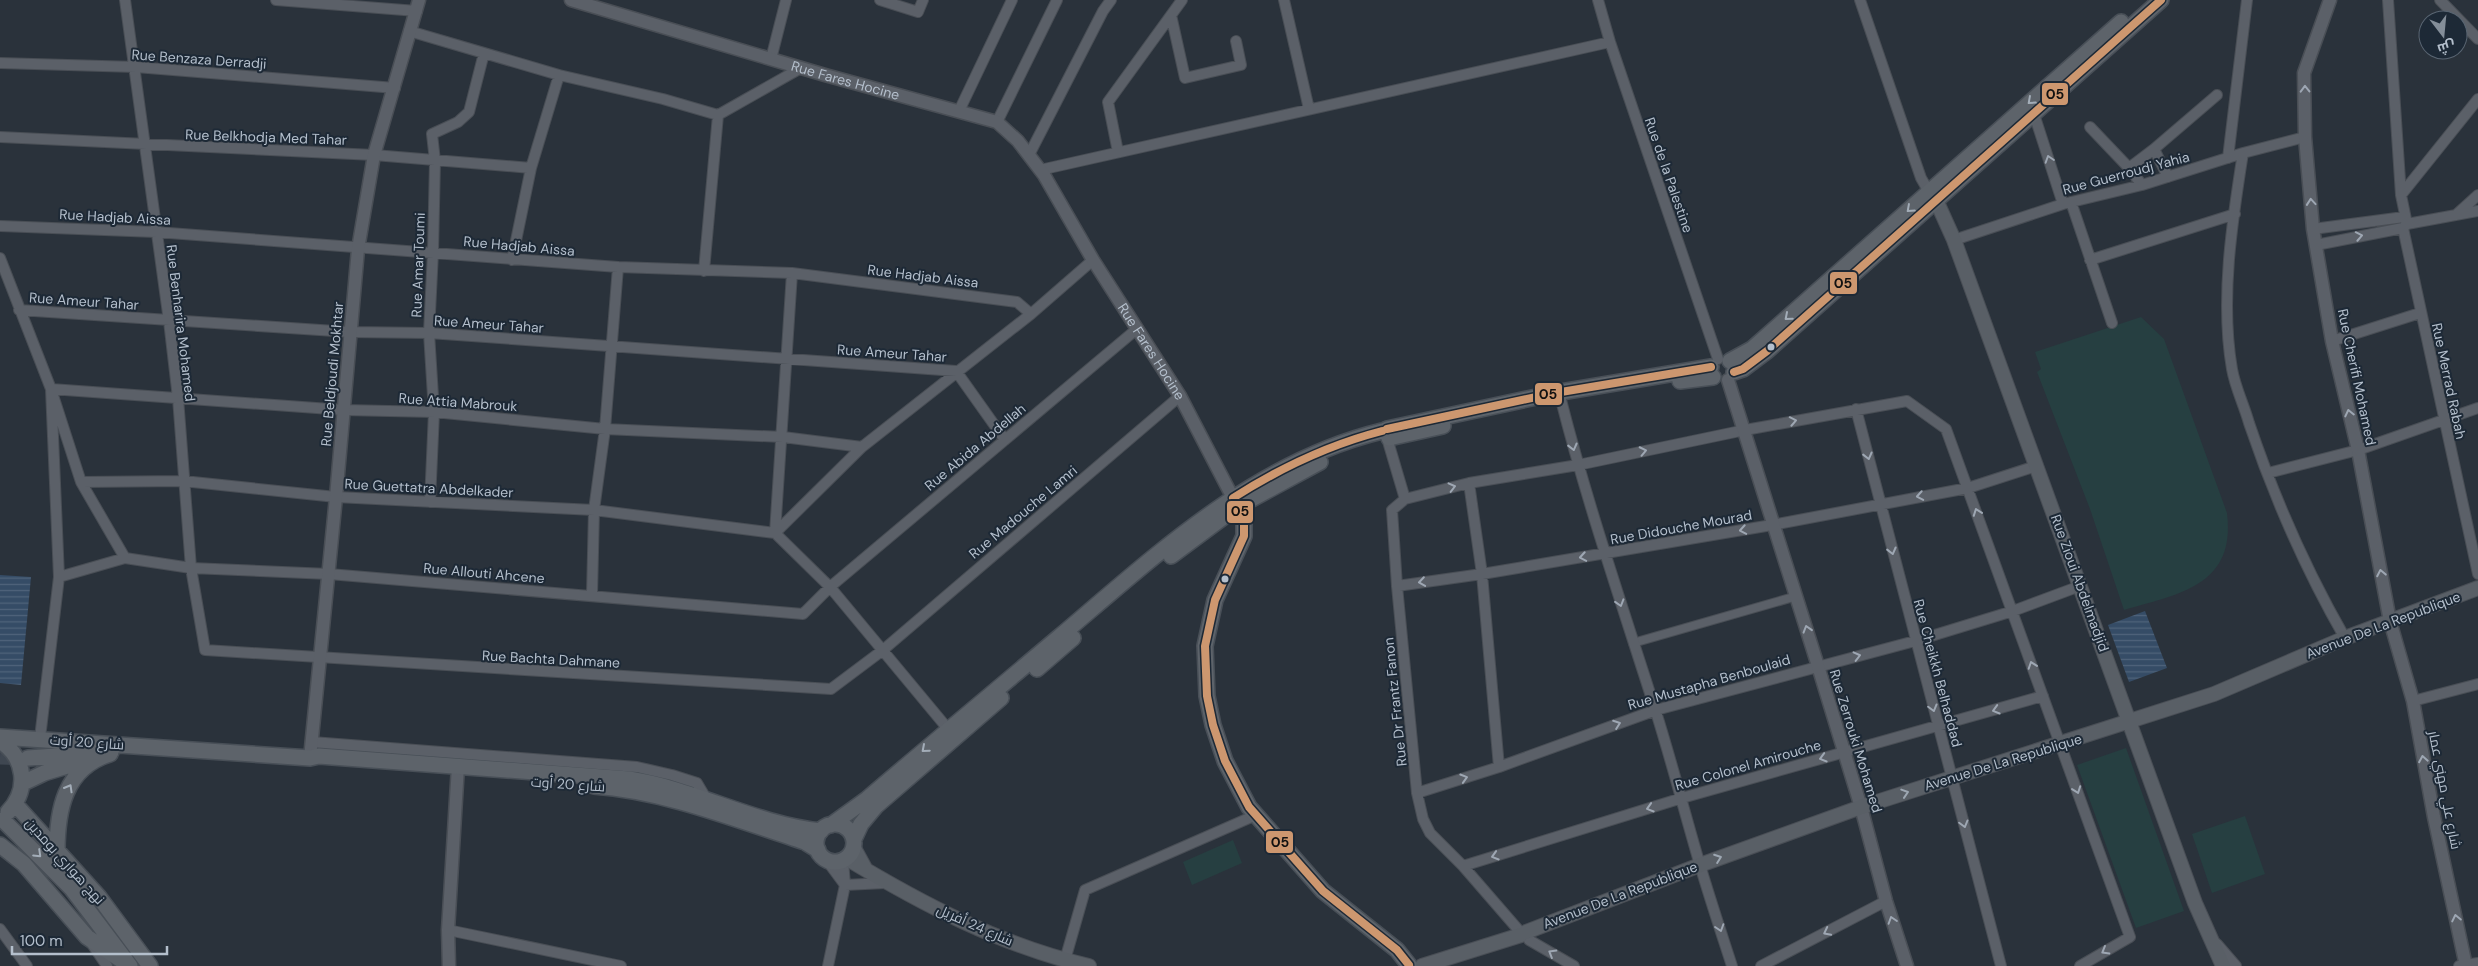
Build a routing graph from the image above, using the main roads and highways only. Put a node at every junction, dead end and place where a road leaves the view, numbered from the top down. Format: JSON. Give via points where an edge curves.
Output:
{"nodes":[{"id":1,"x":2147,"y":0,"type":"edge"},
{"id":2,"x":2162,"y":0,"type":"edge"},
{"id":3,"x":1933,"y":196,"type":"junction"},
{"id":4,"x":1722,"y":369,"type":"junction"},
{"id":5,"x":1386,"y":435,"type":"junction"},
{"id":6,"x":1235,"y":502,"type":"junction"},
{"id":7,"x":2478,"y":588,"type":"edge"},
{"id":8,"x":2130,"y":722,"type":"junction"},
{"id":9,"x":0,"y":739,"type":"edge"},
{"id":10,"x":174,"y":748,"type":"junction"},
{"id":11,"x":120,"y":751,"type":"junction"},
{"id":12,"x":104,"y":756,"type":"junction"},
{"id":13,"x":28,"y":758,"type":"tunnel mouth"},
{"id":14,"x":458,"y":766,"type":"junction"},
{"id":15,"x":23,"y":783,"type":"junction"},
{"id":16,"x":15,"y":804,"type":"junction"},
{"id":17,"x":1,"y":819,"type":"edge"},
{"id":18,"x":826,"y":828,"type":"junction"},
{"id":19,"x":0,"y":845,"type":"edge"},
{"id":20,"x":849,"y":851,"type":"junction"},
{"id":21,"x":58,"y":852,"type":"junction"},
{"id":22,"x":822,"y":854,"type":"junction"},
{"id":23,"x":1525,"y":936,"type":"junction"},
{"id":24,"x":1076,"y":964,"type":"edge"},
{"id":25,"x":130,"y":966,"type":"edge"},
{"id":26,"x":150,"y":966,"type":"edge"},
{"id":27,"x":1414,"y":966,"type":"edge"},
{"id":28,"x":1447,"y":966,"type":"edge"},
{"id":29,"x":2223,"y":966,"type":"edge"}],
"edges":[{"from":1,"to":3,"type":"main road","one_way":true},
{"from":2,"to":3,"type":"main road","via":[[2034,114]]},
{"from":3,"to":4,"type":"main road","via":[[1752,349]]},
{"from":3,"to":8,"type":"main road","name":"Rue Zioui Abdelmadjid","via":[[1954,240]]},
{"from":4,"to":5,"type":"main road"},
{"from":4,"to":5,"type":"main road","via":[[1556,393]]},
{"from":5,"to":6,"type":"main road"},
{"from":6,"to":18,"type":"main road","one_way":true,"via":[[1190,528],[1132,574],[867,799]]},
{"from":6,"to":20,"type":"main road","via":[[876,806],[861,824]]},
{"from":6,"to":27,"type":"main road","name":"Rue Fares Hocine","via":[[1244,519],[1244,536],[1214,600],[1205,646],[1210,710],[1218,744],[1232,778],[1256,815],[1322,891]]},
{"from":7,"to":8,"type":"main road","name":"Avenue De La Republique","via":[[2345,638],[2214,694]]},
{"from":23,"to":8,"type":"main road","name":"Avenue De La Republique","one_way":true,"via":[[1700,864],[1861,807]]},
{"from":8,"to":29,"type":"main road","name":"Rue Zioui Abdelmadjid","via":[[2195,903]]},
{"from":9,"to":10,"type":"main road","name":"شارع 20 أوت","via":[[40,738]]},
{"from":9,"to":15,"type":"main road","via":[[18,759]]},
{"from":10,"to":11,"type":"main road","name":"شارع 20 أوت"},
{"from":10,"to":14,"type":"main road","name":"شارع 20 أوت"},
{"from":11,"to":12,"type":"main road"},
{"from":11,"to":13,"type":"main road","name":"شارع 20 أوت"},
{"from":12,"to":15,"type":"main road","via":[[54,769]]},
{"from":21,"to":12,"type":"main road","one_way":true,"via":[[58,817],[65,794],[80,773]]},
{"from":14,"to":18,"type":"main road","name":"شارع 20 أوت","via":[[629,779],[782,824]]},
{"from":14,"to":22,"type":"main road","name":"شارع 20 أوت","via":[[638,791],[788,837]]},
{"from":15,"to":16,"type":"main road"},
{"from":16,"to":17,"type":"main road"},
{"from":16,"to":21,"type":"main road","name":"نهج هواري بومدين"},
{"from":17,"to":25,"type":"main road","name":"نهج هواري بومدين","one_way":true,"via":[[72,889]]},
{"from":18,"to":20,"type":"main road","via":[[846,827]]},
{"from":18,"to":22,"type":"main road","via":[[817,840]]},
{"from":19,"to":25,"type":"main road","via":[[24,864],[86,937]]},
{"from":20,"to":22,"type":"main road","via":[[834,861]]},
{"from":20,"to":24,"type":"main road","name":"شارع 24 أفريل","via":[[866,871],[885,883],[994,935]]},
{"from":21,"to":26,"type":"main road","name":"نهج هواري بومدين","via":[[99,897]]},
{"from":23,"to":27,"type":"main road","name":"Avenue De La Republique"},
{"from":23,"to":28,"type":"main road"}]}
